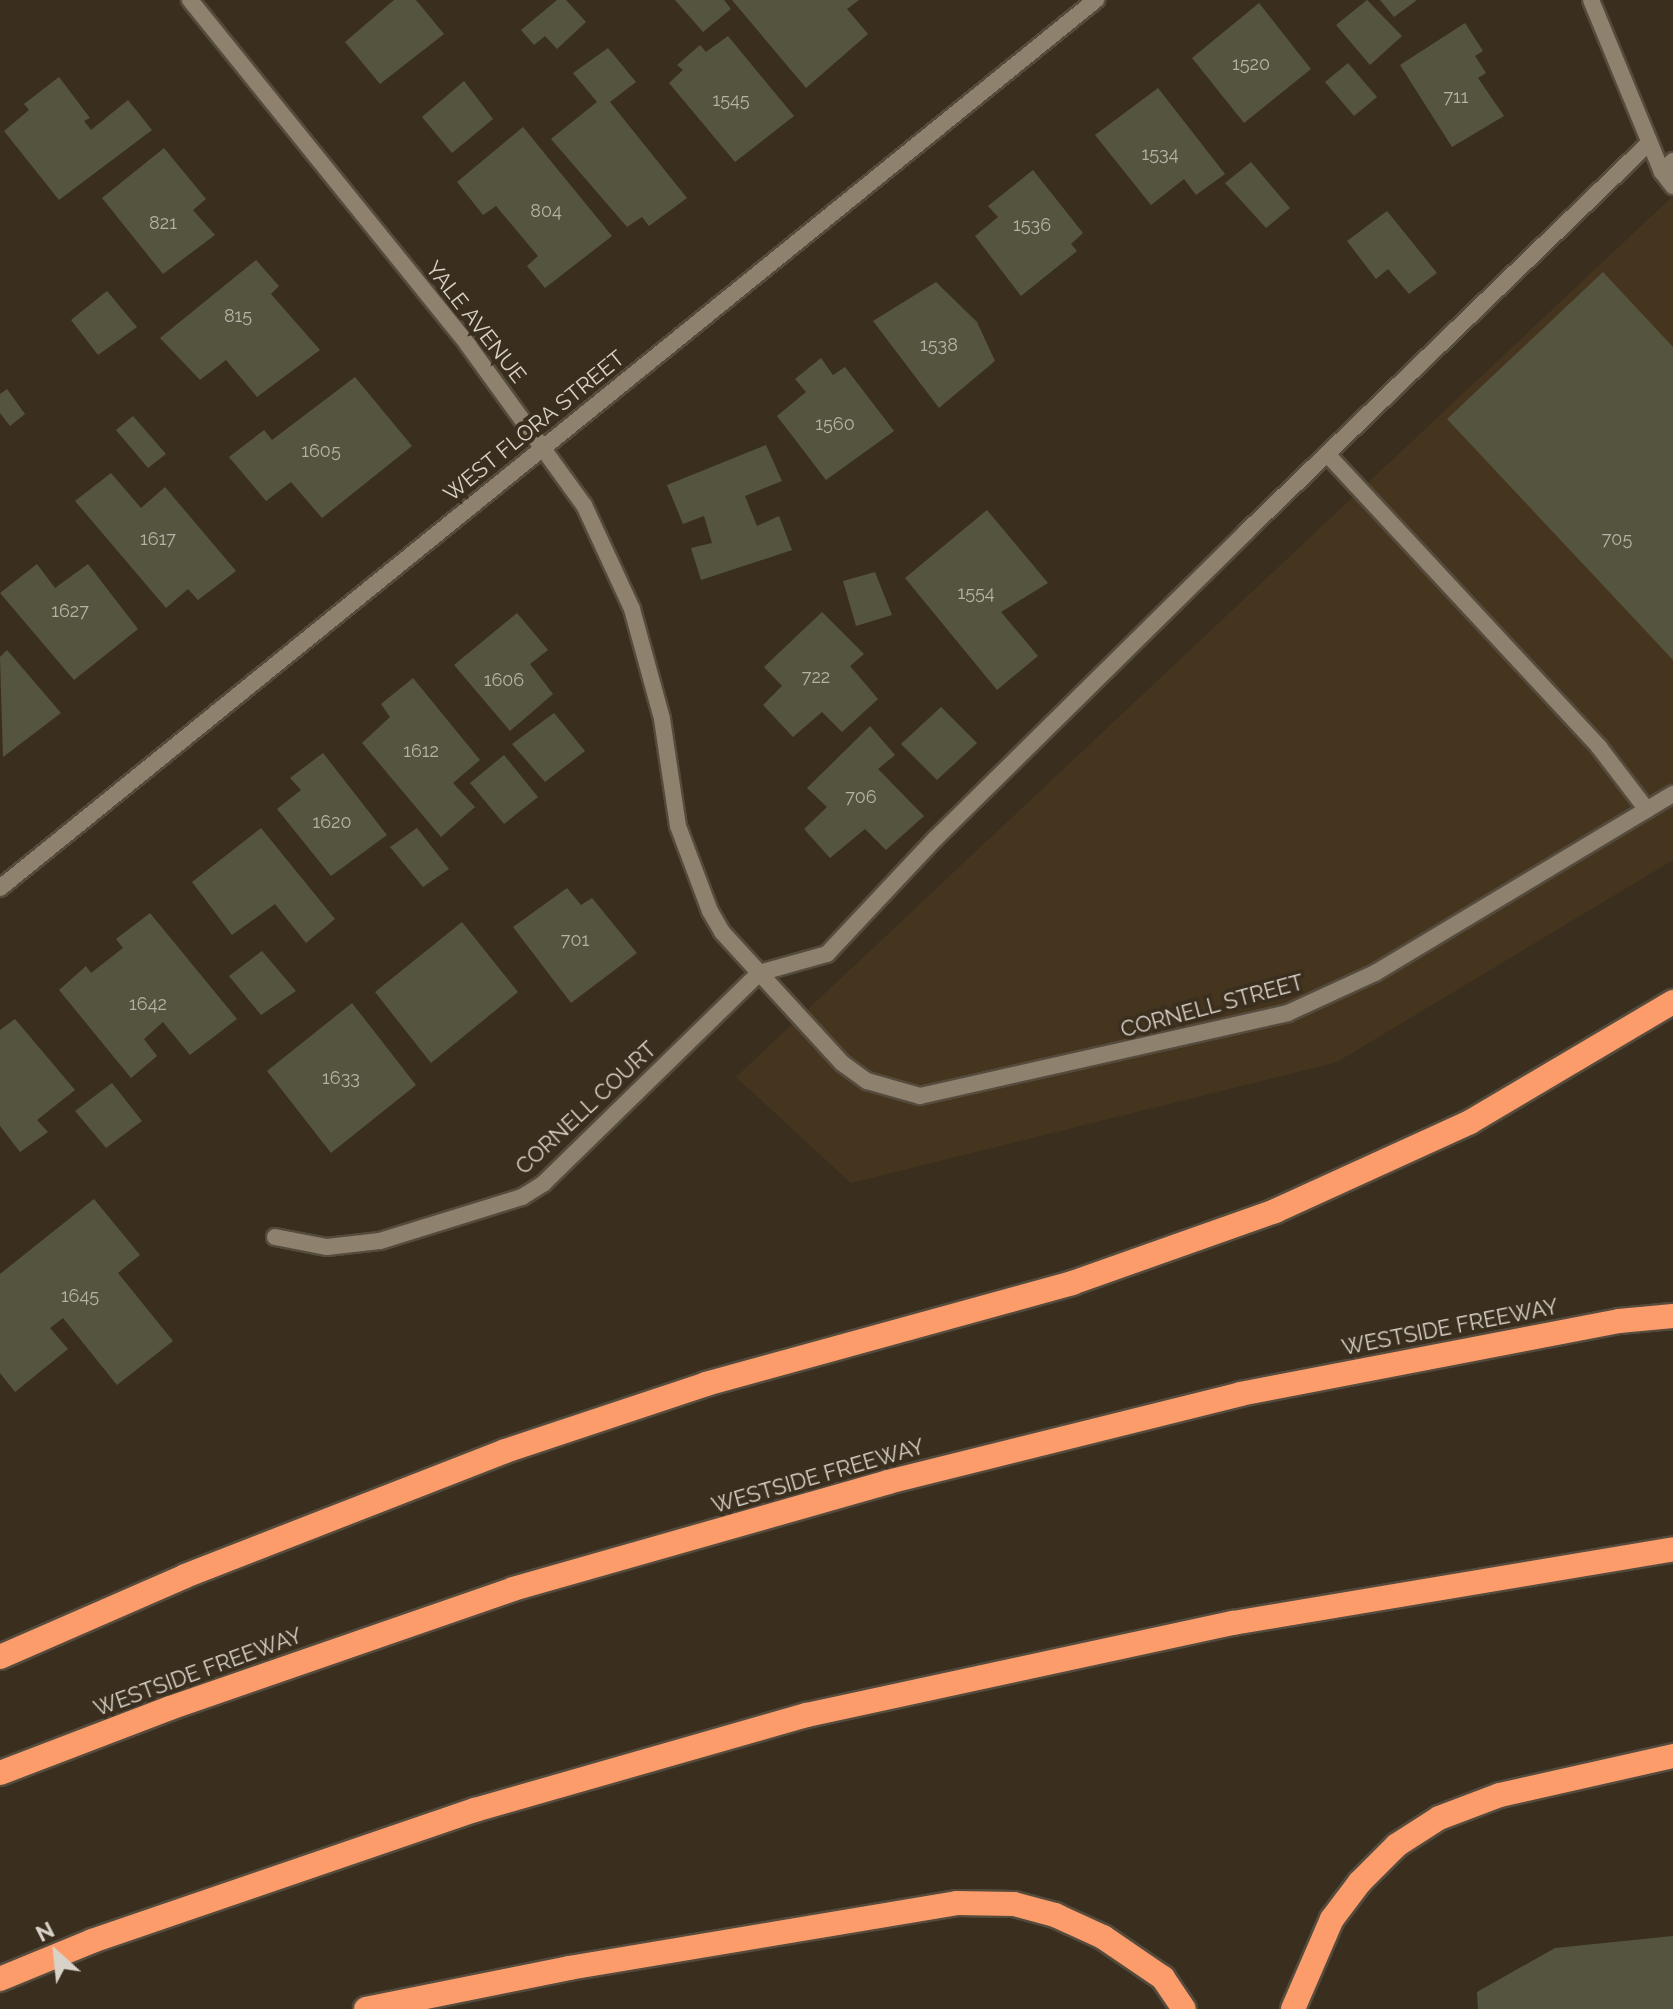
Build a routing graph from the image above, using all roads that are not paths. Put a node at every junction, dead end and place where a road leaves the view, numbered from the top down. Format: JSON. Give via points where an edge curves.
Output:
{"nodes":[{"id":1,"x":190,"y":0,"type":"edge"},
{"id":2,"x":1096,"y":0,"type":"edge"},
{"id":3,"x":1591,"y":0,"type":"edge"},
{"id":4,"x":1649,"y":143,"type":"junction"},
{"id":5,"x":1667,"y":166,"type":"edge"},
{"id":6,"x":1673,"y":186,"type":"edge"},
{"id":7,"x":542,"y":445,"type":"junction"},
{"id":8,"x":1327,"y":454,"type":"junction"},
{"id":9,"x":1673,"y":794,"type":"edge"},
{"id":10,"x":1647,"y":810,"type":"junction"},
{"id":11,"x":0,"y":888,"type":"edge"},
{"id":12,"x":759,"y":973,"type":"junction"},
{"id":13,"x":1673,"y":1002,"type":"edge"},
{"id":14,"x":275,"y":1237,"type":"dead end"},
{"id":15,"x":1673,"y":1316,"type":"edge"},
{"id":16,"x":1673,"y":1549,"type":"edge"},
{"id":17,"x":0,"y":1657,"type":"edge"},
{"id":18,"x":1673,"y":1756,"type":"edge"},
{"id":19,"x":0,"y":1773,"type":"edge"},
{"id":20,"x":0,"y":1979,"type":"edge"},
{"id":21,"x":366,"y":2009,"type":"edge"},
{"id":22,"x":1184,"y":2009,"type":"edge"},
{"id":23,"x":1293,"y":2009,"type":"edge"}],
"edges":[{"from":1,"to":7,"type":"street","name":"YALE AVENUE","via":[[468,345]]},
{"from":2,"to":7,"type":"street","name":"WEST FLORA STREET"},
{"from":3,"to":4,"type":"street"},
{"from":4,"to":5,"type":"street"},
{"from":4,"to":8,"type":"street"},
{"from":5,"to":6,"type":"street"},
{"from":7,"to":11,"type":"street","name":"WEST FLORA STREET"},
{"from":7,"to":12,"type":"street","name":"YALE AVENUE","via":[[584,505],[632,609],[662,719],[678,826],[710,911]]},
{"from":8,"to":10,"type":"street","via":[[1599,747]]},
{"from":8,"to":12,"type":"street","via":[[936,838],[827,954]]},
{"from":9,"to":10,"type":"street","name":"CORNELL STREET"},
{"from":10,"to":12,"type":"street","name":"CORNELL STREET","via":[[1335,995],[1201,1036],[920,1096],[885,1089],[842,1063]]},
{"from":12,"to":14,"type":"street","name":"CORNELL COURT","via":[[544,1183],[522,1197],[380,1241],[327,1247]]},
{"from":13,"to":17,"type":"highway","via":[[1470,1122],[1275,1211],[1072,1283],[706,1384],[505,1451],[185,1576]]},
{"from":15,"to":19,"type":"highway","name":"WESTSIDE FREEWAY","via":[[1619,1321],[1240,1394],[888,1482],[513,1589]]},
{"from":16,"to":20,"type":"highway","via":[[1233,1623],[807,1715],[475,1810],[92,1941]]},
{"from":18,"to":23,"type":"highway","via":[[1500,1795],[1439,1818],[1397,1845],[1332,1919]]},
{"from":21,"to":22,"type":"highway","via":[[569,1968],[957,1903],[1014,1904],[1103,1937],[1163,1978]]}]}
